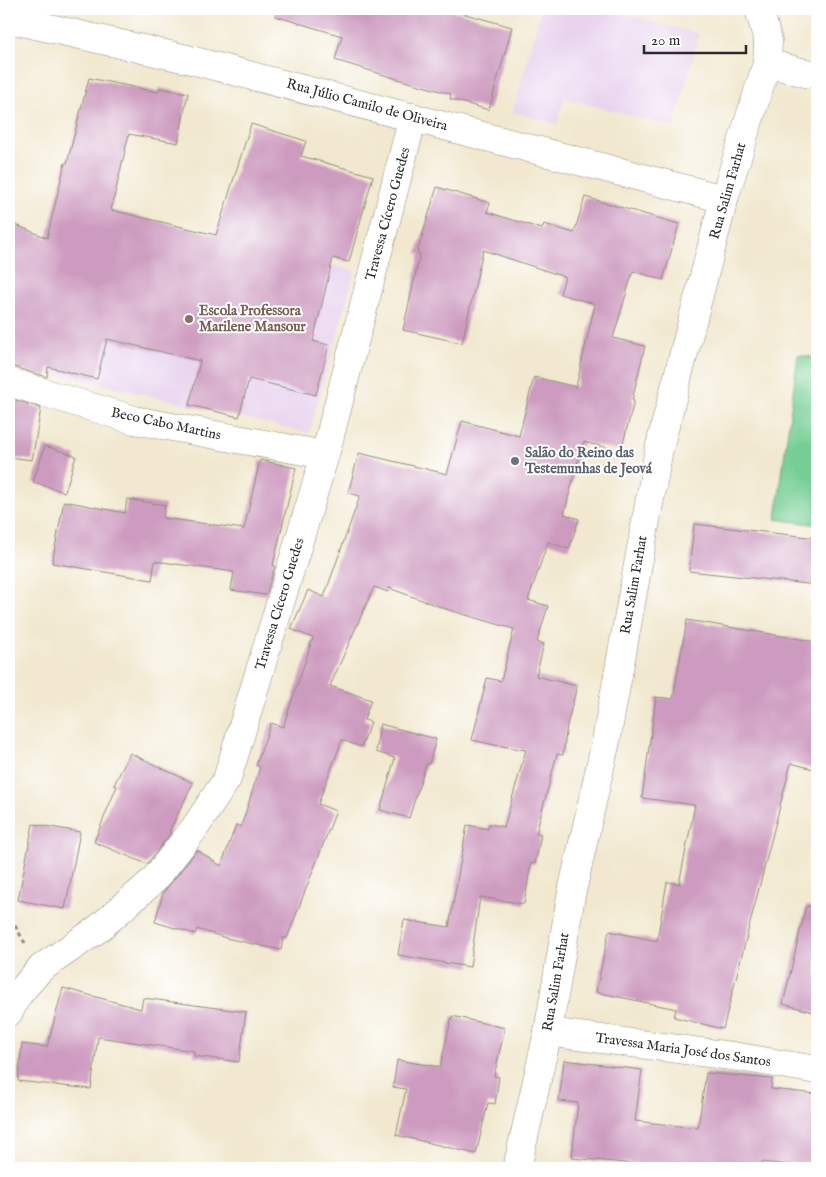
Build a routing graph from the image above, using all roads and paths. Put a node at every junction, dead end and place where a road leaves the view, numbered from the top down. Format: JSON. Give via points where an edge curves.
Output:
{"nodes":[{"id":1,"x":759,"y":9,"type":"edge"},
{"id":2,"x":9,"y":19,"type":"edge"},
{"id":3,"x":767,"y":63,"type":"junction"},
{"id":4,"x":817,"y":74,"type":"edge"},
{"id":5,"x":413,"y":117,"type":"junction"},
{"id":6,"x":724,"y":199,"type":"junction"},
{"id":7,"x":9,"y":382,"type":"edge"},
{"id":8,"x":325,"y":455,"type":"junction"},
{"id":9,"x":9,"y":879,"type":"edge"},
{"id":10,"x":40,"y":969,"type":"junction"},
{"id":11,"x":9,"y":1012,"type":"edge"},
{"id":12,"x":548,"y":1032,"type":"junction"},
{"id":13,"x":817,"y":1070,"type":"edge"},
{"id":14,"x":517,"y":1168,"type":"edge"}],
"edges":[{"from":1,"to":3,"type":"street","name":"Rua Salim Farhat","via":[[768,41]]},
{"from":2,"to":5,"type":"street","name":"Rua Júlio Camilo de Oliveira","via":[[186,59]]},
{"from":3,"to":4,"type":"street"},
{"from":3,"to":6,"type":"street","name":"Rua Salim Farhat"},
{"from":5,"to":6,"type":"street","name":"Rua Júlio Camilo de Oliveira"},
{"from":5,"to":8,"type":"street","name":"Travessa Cícero Guedes"},
{"from":6,"to":12,"type":"street","name":"Rua Salim Farhat","via":[[659,449],[606,741],[571,896]]},
{"from":7,"to":8,"type":"street","name":"Beco Cabo Martins","via":[[134,420]]},
{"from":8,"to":10,"type":"street","name":"Travessa Cícero Guedes","via":[[227,779],[194,829],[154,880],[98,929]]},
{"from":9,"to":10,"type":"path","via":[[11,919]]},
{"from":10,"to":11,"type":"street","name":"Travessa Cícero Guedes","via":[[17,996]]},
{"from":12,"to":13,"type":"street","name":"Travessa Maria José dos Santos"},
{"from":12,"to":14,"type":"street","name":"Rua Salim Farhat"}]}
